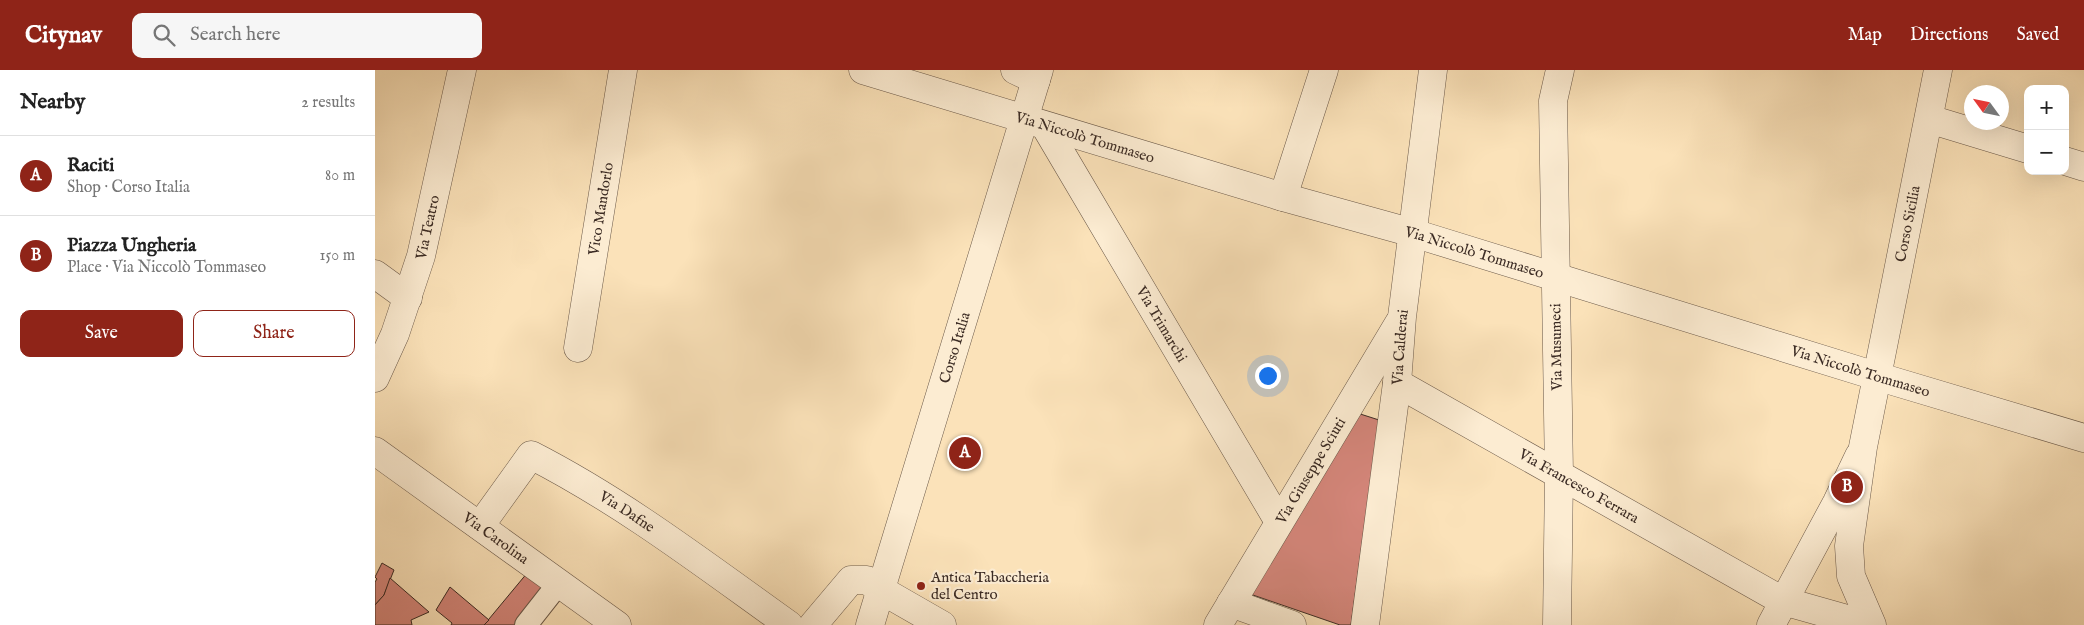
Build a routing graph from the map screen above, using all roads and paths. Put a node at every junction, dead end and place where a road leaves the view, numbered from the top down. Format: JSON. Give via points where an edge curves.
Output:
{"nodes":[{"id":1,"x":462,"y":70,"type":"edge"},
{"id":2,"x":623,"y":70,"type":"edge"},
{"id":3,"x":863,"y":70,"type":"edge"},
{"id":4,"x":1324,"y":70,"type":"edge"},
{"id":5,"x":1433,"y":70,"type":"edge"},
{"id":6,"x":1560,"y":70,"type":"edge"},
{"id":7,"x":1937,"y":70,"type":"edge"},
{"id":8,"x":1030,"y":73,"type":"edge"},
{"id":9,"x":1929,"y":119,"type":"junction"},
{"id":10,"x":1034,"y":122,"type":"junction"},
{"id":11,"x":2024,"y":148,"type":"edge"},
{"id":12,"x":2069,"y":162,"type":"edge"},
{"id":13,"x":2084,"y":167,"type":"edge"},
{"id":14,"x":1283,"y":197,"type":"junction"},
{"id":15,"x":1413,"y":233,"type":"junction"},
{"id":16,"x":375,"y":274,"type":"edge"},
{"id":17,"x":1555,"y":277,"type":"junction"},
{"id":18,"x":407,"y":298,"type":"junction"},
{"id":19,"x":1402,"y":317,"type":"junction"},
{"id":20,"x":579,"y":348,"type":"dead end"},
{"id":21,"x":1876,"y":376,"type":"junction"},
{"id":22,"x":375,"y":378,"type":"edge"},
{"id":23,"x":1397,"y":383,"type":"junction"},
{"id":24,"x":2084,"y":438,"type":"edge"},
{"id":25,"x":1863,"y":448,"type":"junction"},
{"id":26,"x":375,"y":451,"type":"edge"},
{"id":27,"x":1559,"y":474,"type":"junction"},
{"id":28,"x":1279,"y":522,"type":"junction"},
{"id":29,"x":480,"y":526,"type":"junction"},
{"id":30,"x":559,"y":583,"type":"junction"},
{"id":31,"x":881,"y":590,"type":"junction"},
{"id":32,"x":1777,"y":613,"type":"edge"},
{"id":33,"x":1225,"y":614,"type":"edge"},
{"id":34,"x":1828,"y":620,"type":"edge"},
{"id":35,"x":526,"y":625,"type":"edge"},
{"id":36,"x":617,"y":625,"type":"edge"},
{"id":37,"x":789,"y":625,"type":"edge"},
{"id":38,"x":813,"y":625,"type":"edge"},
{"id":39,"x":871,"y":625,"type":"edge"},
{"id":40,"x":942,"y":625,"type":"edge"},
{"id":41,"x":1292,"y":625,"type":"edge"},
{"id":42,"x":1365,"y":625,"type":"edge"},
{"id":43,"x":1557,"y":625,"type":"edge"},
{"id":44,"x":1870,"y":625,"type":"edge"}],
"edges":[{"from":1,"to":18,"type":"street","name":"Via Teatro","via":[[421,256]]},
{"from":2,"to":20,"type":"street","name":"Vico Mandorlo"},
{"from":3,"to":10,"type":"street","name":"Via Niccolò Tommaseo"},
{"from":4,"to":14,"type":"street"},
{"from":5,"to":15,"type":"street","name":"Via Calderai"},
{"from":6,"to":17,"type":"street","name":"Via Musumeci","via":[[1553,101]]},
{"from":7,"to":9,"type":"street","name":"Corso Sicilia"},
{"from":8,"to":10,"type":"street","name":"Corso Italia"},
{"from":9,"to":11,"type":"street"},
{"from":9,"to":21,"type":"street","name":"Corso Sicilia"},
{"from":10,"to":14,"type":"street","name":"Via Niccolò Tommaseo"},
{"from":10,"to":28,"type":"street","name":"Via Trimarchi"},
{"from":10,"to":31,"type":"street","name":"Corso Italia"},
{"from":12,"to":13,"type":"street"},
{"from":14,"to":15,"type":"street","name":"Via Niccolò Tommaseo"},
{"from":15,"to":17,"type":"street","name":"Via Niccolò Tommaseo"},
{"from":15,"to":19,"type":"street","name":"Via Calderai"},
{"from":16,"to":18,"type":"street"},
{"from":17,"to":21,"type":"street","name":"Via Niccolò Tommaseo"},
{"from":17,"to":27,"type":"street","name":"Via Musumeci"},
{"from":18,"to":22,"type":"street","name":"Via Teatro"},
{"from":19,"to":23,"type":"street","name":"Via Calderai"},
{"from":19,"to":28,"type":"street","name":"Via Giuseppe Sciuti"},
{"from":21,"to":24,"type":"street","name":"Via Niccolò Tommaseo"},
{"from":21,"to":25,"type":"street","name":"Corso Sicilia"},
{"from":23,"to":27,"type":"street","name":"Via Francesco Ferrara"},
{"from":23,"to":42,"type":"street","name":"Via Calderai"},
{"from":25,"to":32,"type":"street"},
{"from":25,"to":44,"type":"street","via":[[1849,546],[1851,576]]},
{"from":26,"to":29,"type":"street","name":"Via Carolina"},
{"from":27,"to":32,"type":"street","name":"Via Francesco Ferrara","via":[[1760,588]]},
{"from":27,"to":43,"type":"street","name":"Via Musumeci"},
{"from":28,"to":33,"type":"street","name":"Via Giuseppe Sciuti"},
{"from":29,"to":30,"type":"street","name":"Via Carolina"},
{"from":29,"to":37,"type":"street","name":"Via Dafne","via":[[531,455],[577,478],[651,526]]},
{"from":30,"to":35,"type":"street"},
{"from":30,"to":36,"type":"street","name":"Via Carolina"},
{"from":31,"to":38,"type":"street","via":[[867,580],[851,580]]},
{"from":31,"to":39,"type":"street","name":"Corso Italia"},
{"from":31,"to":40,"type":"street"},
{"from":32,"to":34,"type":"street","name":"Via Francesco Ferrara"},
{"from":33,"to":41,"type":"street"},
{"from":34,"to":44,"type":"street","name":"Via Francesco Ferrara"}]}
